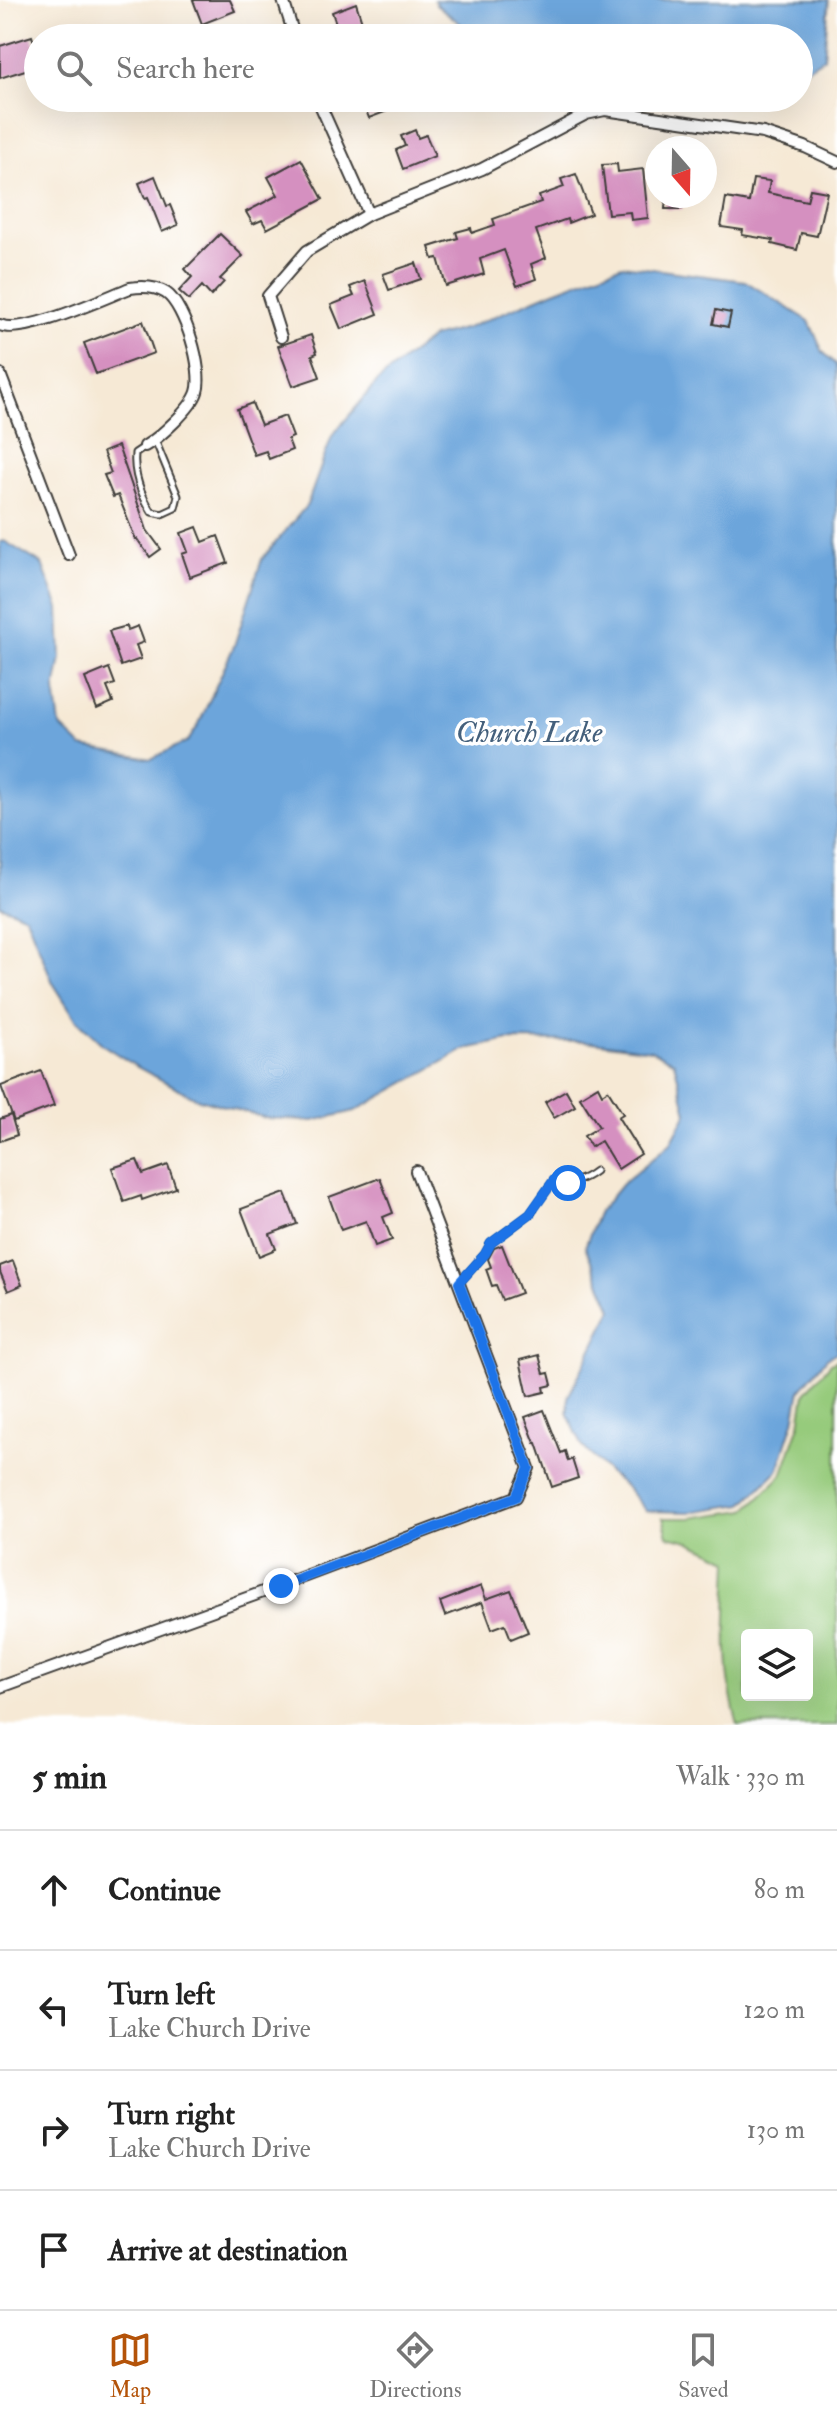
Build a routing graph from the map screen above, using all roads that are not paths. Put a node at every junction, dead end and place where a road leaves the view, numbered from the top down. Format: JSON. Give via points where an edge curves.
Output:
{"nodes":[{"id":1,"x":283,"y":0,"type":"edge"},
{"id":2,"x":291,"y":24,"type":"edge"},
{"id":3,"x":323,"y":112,"type":"edge"},
{"id":4,"x":596,"y":112,"type":"edge"},
{"id":5,"x":619,"y":112,"type":"edge"},
{"id":6,"x":837,"y":162,"type":"edge"},
{"id":7,"x":369,"y":214,"type":"junction"},
{"id":8,"x":0,"y":325,"type":"edge"},
{"id":9,"x":281,"y":337,"type":"dead end"},
{"id":10,"x":0,"y":374,"type":"edge"},
{"id":11,"x":150,"y":443,"type":"junction"},
{"id":12,"x":69,"y":555,"type":"dead end"},
{"id":13,"x":416,"y":1171,"type":"dead end"},
{"id":14,"x":595,"y":1171,"type":"dead end"},
{"id":15,"x":459,"y":1283,"type":"junction"},
{"id":16,"x":0,"y":1687,"type":"edge"}],
"edges":[{"from":1,"to":2,"type":"street"},
{"from":3,"to":7,"type":"street"},
{"from":4,"to":7,"type":"street","via":[[482,169]]},
{"from":5,"to":6,"type":"street","via":[[763,133]]},
{"from":7,"to":9,"type":"street","via":[[307,251],[268,296]]},
{"from":8,"to":11,"type":"street","via":[[21,327],[130,288],[155,288],[169,295],[194,344],[197,392]]},
{"from":10,"to":12,"type":"street"},
{"from":11,"to":11,"type":"lane","via":[[135,453],[134,467],[146,503],[152,512],[162,514],[175,508],[178,496]]},
{"from":13,"to":15,"type":"street"},
{"from":14,"to":15,"type":"lane","via":[[568,1183],[554,1180],[530,1214],[491,1243]]},
{"from":15,"to":16,"type":"street","via":[[529,1468],[516,1497]]}]}
